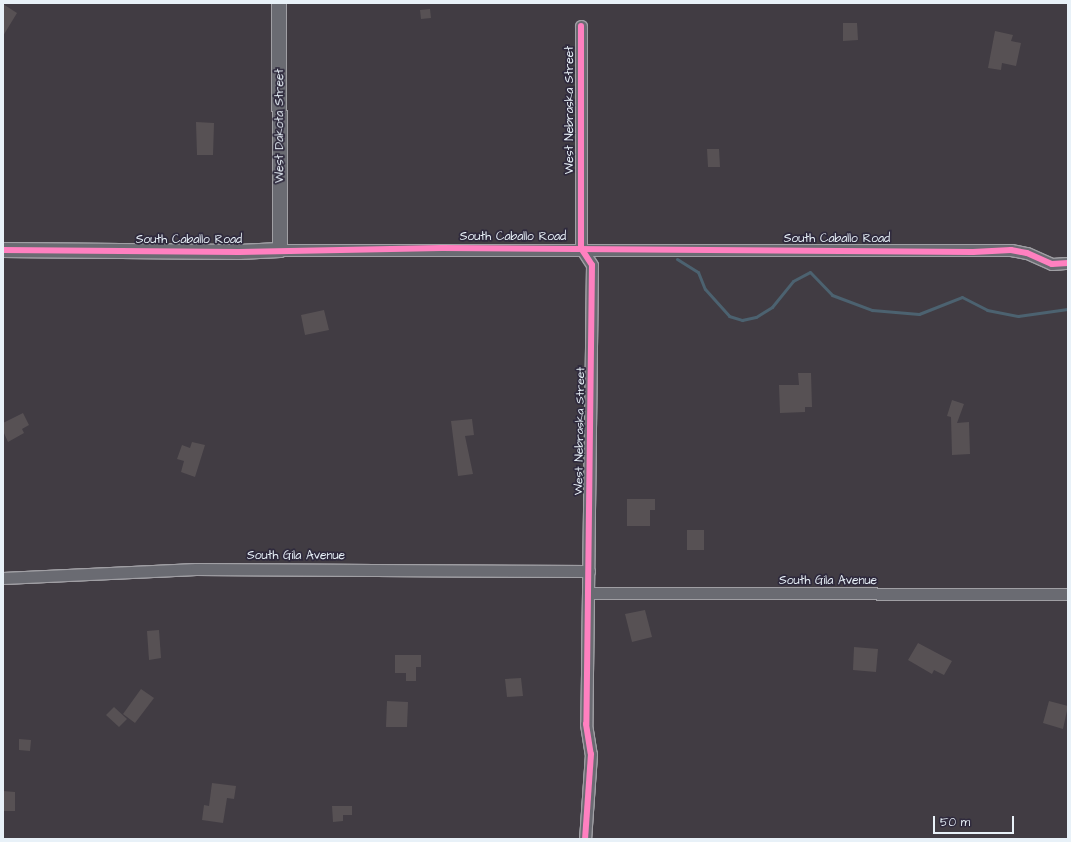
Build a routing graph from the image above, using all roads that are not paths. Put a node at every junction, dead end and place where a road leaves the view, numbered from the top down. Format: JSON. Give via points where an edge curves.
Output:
{"nodes":[{"id":1,"x":279,"y":3,"type":"edge"},
{"id":2,"x":581,"y":26,"type":"dead end"},
{"id":3,"x":581,"y":248,"type":"junction"},
{"id":4,"x":3,"y":250,"type":"edge"},
{"id":5,"x":280,"y":250,"type":"junction"},
{"id":6,"x":1068,"y":264,"type":"edge"},
{"id":7,"x":589,"y":571,"type":"junction"},
{"id":8,"x":3,"y":578,"type":"edge"},
{"id":9,"x":589,"y":593,"type":"junction"},
{"id":10,"x":1068,"y":594,"type":"edge"},
{"id":11,"x":585,"y":839,"type":"edge"}],
"edges":[{"from":1,"to":5,"type":"street","name":"West Dakota Street"},
{"from":2,"to":3,"type":"street","name":"West Nebraska Street"},
{"from":3,"to":5,"type":"street","name":"South Caballo Road"},
{"from":3,"to":6,"type":"street","name":"South Caballo Road","via":[[973,252],[1011,250],[1052,264]]},
{"from":3,"to":7,"type":"street","name":"West Nebraska Street","via":[[592,265]]},
{"from":4,"to":5,"type":"street","name":"South Caballo Road"},
{"from":7,"to":8,"type":"street","name":"South Gila Avenue","via":[[196,569]]},
{"from":7,"to":9,"type":"street","name":"West Nebraska Street"},
{"from":9,"to":10,"type":"street","name":"South Gila Avenue"},
{"from":9,"to":11,"type":"street","name":"West Nebraska Street","via":[[586,724],[591,754]]}]}
